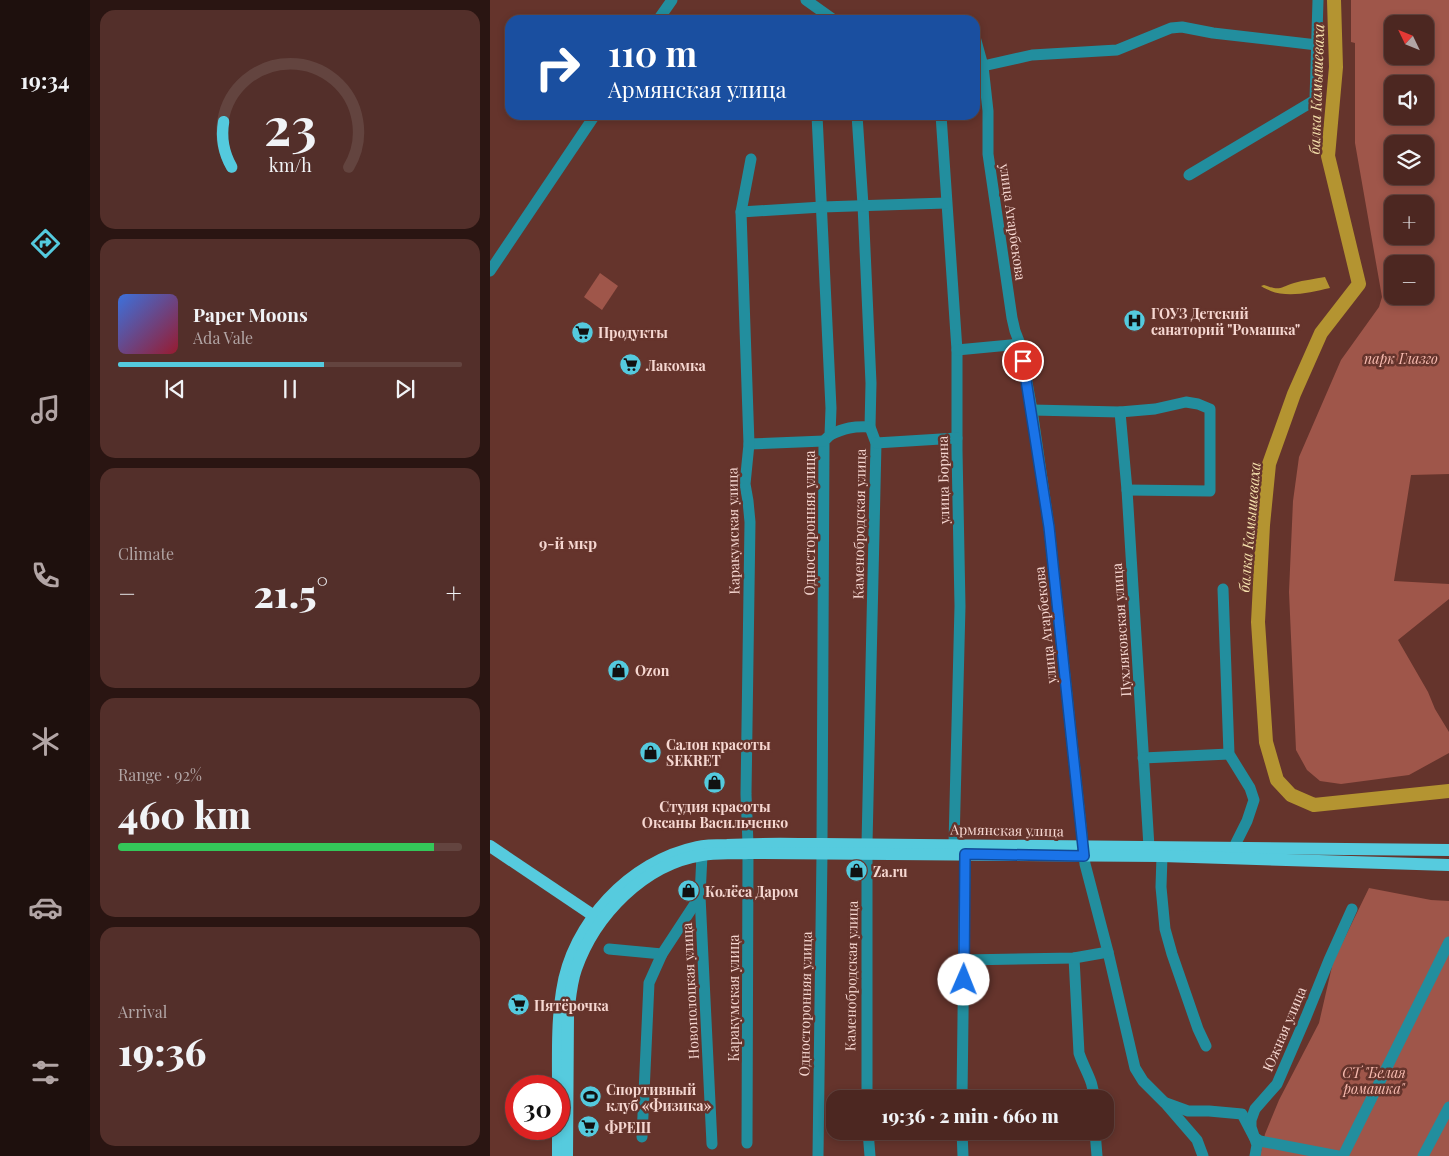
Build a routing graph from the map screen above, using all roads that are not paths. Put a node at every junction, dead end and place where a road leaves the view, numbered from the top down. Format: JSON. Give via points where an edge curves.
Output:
{"nodes":[{"id":1,"x":672,"y":0,"type":"edge"},
{"id":2,"x":806,"y":0,"type":"edge"},
{"id":3,"x":1318,"y":0,"type":"edge"},
{"id":4,"x":662,"y":15,"type":"edge"},
{"id":5,"x":827,"y":15,"type":"edge"},
{"id":6,"x":1317,"y":46,"type":"junction"},
{"id":7,"x":980,"y":55,"type":"edge"},
{"id":8,"x":983,"y":66,"type":"junction"},
{"id":9,"x":592,"y":120,"type":"edge"},
{"id":10,"x":817,"y":120,"type":"edge"},
{"id":11,"x":857,"y":120,"type":"edge"},
{"id":12,"x":941,"y":120,"type":"edge"},
{"id":13,"x":751,"y":159,"type":"dead end"},
{"id":14,"x":1189,"y":175,"type":"dead end"},
{"id":15,"x":946,"y":203,"type":"junction"},
{"id":16,"x":863,"y":205,"type":"junction"},
{"id":17,"x":822,"y":206,"type":"junction"},
{"id":18,"x":741,"y":212,"type":"junction"},
{"id":19,"x":490,"y":271,"type":"edge"},
{"id":20,"x":1020,"y":344,"type":"junction"},
{"id":21,"x":956,"y":350,"type":"junction"},
{"id":22,"x":1032,"y":410,"type":"junction"},
{"id":23,"x":1120,"y":412,"type":"junction"},
{"id":24,"x":870,"y":427,"type":"junction"},
{"id":25,"x":827,"y":438,"type":"junction"},
{"id":26,"x":957,"y":438,"type":"junction"},
{"id":27,"x":876,"y":443,"type":"junction"},
{"id":28,"x":749,"y":444,"type":"junction"},
{"id":29,"x":1127,"y":490,"type":"junction"},
{"id":30,"x":1224,"y":589,"type":"dead end"},
{"id":31,"x":1229,"y":754,"type":"junction"},
{"id":32,"x":1143,"y":758,"type":"junction"},
{"id":33,"x":954,"y":844,"type":"junction"},
{"id":34,"x":490,"y":846,"type":"edge"},
{"id":35,"x":1149,"y":846,"type":"junction"},
{"id":36,"x":748,"y":848,"type":"junction"},
{"id":37,"x":822,"y":848,"type":"junction"},
{"id":38,"x":1235,"y":848,"type":"junction"},
{"id":39,"x":867,"y":849,"type":"junction"},
{"id":40,"x":1449,"y":850,"type":"edge"},
{"id":41,"x":1084,"y":851,"type":"junction"},
{"id":42,"x":965,"y":854,"type":"junction"},
{"id":43,"x":702,"y":855,"type":"junction"},
{"id":44,"x":1162,"y":856,"type":"junction"},
{"id":45,"x":1449,"y":865,"type":"edge"},
{"id":46,"x":636,"y":879,"type":"junction"},
{"id":47,"x":700,"y":896,"type":"junction"},
{"id":48,"x":1352,"y":909,"type":"dead end"},
{"id":49,"x":598,"y":919,"type":"junction"},
{"id":50,"x":1449,"y":942,"type":"edge"},
{"id":51,"x":609,"y":950,"type":"dead end"},
{"id":52,"x":1108,"y":952,"type":"junction"},
{"id":53,"x":662,"y":954,"type":"junction"},
{"id":54,"x":1074,"y":958,"type":"junction"},
{"id":55,"x":964,"y":960,"type":"junction"},
{"id":56,"x":1206,"y":1046,"type":"dead end"},
{"id":57,"x":558,"y":1075,"type":"edge"},
{"id":58,"x":866,"y":1090,"type":"edge"},
{"id":59,"x":962,"y":1090,"type":"edge"},
{"id":60,"x":1092,"y":1090,"type":"edge"},
{"id":61,"x":1165,"y":1103,"type":"junction"},
{"id":62,"x":1449,"y":1107,"type":"edge"},
{"id":63,"x":642,"y":1137,"type":"dead end"},
{"id":64,"x":1254,"y":1137,"type":"junction"},
{"id":65,"x":558,"y":1140,"type":"edge"},
{"id":66,"x":869,"y":1140,"type":"edge"},
{"id":67,"x":962,"y":1140,"type":"edge"},
{"id":68,"x":1096,"y":1140,"type":"edge"},
{"id":69,"x":747,"y":1143,"type":"dead end"},
{"id":70,"x":712,"y":1144,"type":"dead end"},
{"id":71,"x":1301,"y":1153,"type":"edge"},
{"id":72,"x":558,"y":1156,"type":"edge"},
{"id":73,"x":567,"y":1156,"type":"edge"},
{"id":74,"x":818,"y":1156,"type":"edge"},
{"id":75,"x":870,"y":1156,"type":"edge"},
{"id":76,"x":963,"y":1156,"type":"edge"},
{"id":77,"x":1097,"y":1156,"type":"edge"},
{"id":78,"x":1203,"y":1156,"type":"edge"},
{"id":79,"x":1255,"y":1156,"type":"edge"},
{"id":80,"x":1338,"y":1156,"type":"edge"},
{"id":81,"x":1343,"y":1156,"type":"edge"},
{"id":82,"x":1423,"y":1156,"type":"edge"}],
"edges":[{"from":1,"to":4,"type":"street"},
{"from":2,"to":5,"type":"street"},
{"from":3,"to":6,"type":"street"},
{"from":6,"to":8,"type":"street","via":[[1182,27],[1171,28],[1117,50],[1032,56]]},
{"from":6,"to":14,"type":"street","via":[[1315,100]]},
{"from":7,"to":8,"type":"street","name":"улица Атарбекова"},
{"from":8,"to":20,"type":"street","name":"улица Атарбекова","via":[[988,154],[1012,318]]},
{"from":9,"to":19,"type":"street"},
{"from":10,"to":17,"type":"street","name":"Односторонняя улица"},
{"from":11,"to":16,"type":"street","name":"Каменобродская улица"},
{"from":12,"to":15,"type":"street","name":"улица Боряна"},
{"from":13,"to":18,"type":"street","name":"Каракумская улица"},
{"from":15,"to":16,"type":"street"},
{"from":15,"to":21,"type":"street","name":"улица Боряна"},
{"from":16,"to":17,"type":"street"},
{"from":16,"to":24,"type":"street","name":"Каменобродская улица"},
{"from":17,"to":18,"type":"street"},
{"from":17,"to":25,"type":"street","name":"Односторонняя улица","via":[[831,408]]},
{"from":18,"to":28,"type":"street","name":"Каракумская улица"},
{"from":20,"to":21,"type":"street"},
{"from":20,"to":22,"type":"street","name":"улица Атарбекова"},
{"from":21,"to":26,"type":"street","name":"улица Боряна"},
{"from":22,"to":23,"type":"street"},
{"from":22,"to":41,"type":"street","name":"улица Атарбекова","via":[[1049,527]]},
{"from":23,"to":29,"type":"street","name":"Пухляковская улица"},
{"from":23,"to":29,"type":"street","via":[[1186,402],[1210,409],[1210,491]]},
{"from":24,"to":25,"type":"street","via":[[846,428]]},
{"from":24,"to":27,"type":"street","name":"Каменобродская улица"},
{"from":25,"to":28,"type":"street"},
{"from":25,"to":37,"type":"street","name":"Односторонняя улица"},
{"from":26,"to":27,"type":"street"},
{"from":26,"to":33,"type":"street","name":"улица Боряна","via":[[960,606]]},
{"from":27,"to":39,"type":"street","name":"Каменобродская улица"},
{"from":28,"to":36,"type":"street","name":"Каракумская улица","via":[[745,484],[750,522]]},
{"from":29,"to":32,"type":"street","name":"Пухляковская улица"},
{"from":30,"to":31,"type":"street"},
{"from":31,"to":32,"type":"street"},
{"from":31,"to":38,"type":"street","via":[[1254,800]]},
{"from":32,"to":35,"type":"street","name":"Пухляковская улица"},
{"from":33,"to":39,"type":"main road","name":"Армянская улица"},
{"from":33,"to":41,"type":"main road","name":"Армянская улица"},
{"from":34,"to":49,"type":"main road"},
{"from":35,"to":38,"type":"main road","name":"Армянская улица"},
{"from":35,"to":41,"type":"main road","name":"Армянская улица"},
{"from":36,"to":37,"type":"main road","name":"Армянская улица"},
{"from":36,"to":43,"type":"main road","name":"Армянская улица"},
{"from":36,"to":46,"type":"main road","name":"Армянская улица","via":[[698,846],[669,854],[651,863]]},
{"from":36,"to":69,"type":"street","name":"Каракумская улица"},
{"from":37,"to":39,"type":"main road","name":"Армянская улица"},
{"from":37,"to":74,"type":"street","name":"Односторонняя улица"},
{"from":38,"to":40,"type":"main road","name":"Армянская улица"},
{"from":39,"to":42,"type":"main road","name":"Армянская улица"},
{"from":39,"to":58,"type":"street","name":"Каменобродская улица"},
{"from":41,"to":42,"type":"main road","name":"Армянская улица"},
{"from":41,"to":44,"type":"main road","name":"Армянская улица"},
{"from":41,"to":52,"type":"street","name":"улица Атарбекова"},
{"from":42,"to":55,"type":"street"},
{"from":43,"to":46,"type":"main road","name":"Армянская улица"},
{"from":43,"to":47,"type":"street","name":"Новополоцкая улица"},
{"from":44,"to":45,"type":"main road","name":"Армянская улица"},
{"from":44,"to":56,"type":"street","via":[[1165,930]]},
{"from":46,"to":49,"type":"main road","via":[[610,897]]},
{"from":47,"to":53,"type":"street","name":"Новополоцкая улица"},
{"from":47,"to":70,"type":"street","name":"Новополоцкая улица"},
{"from":48,"to":64,"type":"street","name":"Южная улица","via":[[1277,1084],[1255,1109],[1250,1128]]},
{"from":49,"to":57,"type":"main road","via":[[574,949],[567,968],[559,1015]]},
{"from":49,"to":73,"type":"main road","via":[[575,970],[571,991]]},
{"from":50,"to":81,"type":"street"},
{"from":51,"to":53,"type":"street"},
{"from":52,"to":54,"type":"street"},
{"from":52,"to":61,"type":"street","name":"улица Атарбекова","via":[[1135,1068]]},
{"from":53,"to":63,"type":"street","name":"Новополоцкая улица","via":[[649,983]]},
{"from":54,"to":55,"type":"street"},
{"from":54,"to":60,"type":"street","via":[[1079,1053]]},
{"from":55,"to":59,"type":"street"},
{"from":61,"to":64,"type":"street","via":[[1188,1111],[1242,1114]]},
{"from":61,"to":78,"type":"street","name":"улица Атарбекова","via":[[1197,1140]]},
{"from":62,"to":82,"type":"street"},
{"from":64,"to":71,"type":"street"},
{"from":64,"to":79,"type":"street","name":"Южная улица","via":[[1257,1145]]},
{"from":65,"to":72,"type":"main road"},
{"from":66,"to":75,"type":"street"},
{"from":67,"to":76,"type":"street"},
{"from":68,"to":77,"type":"street"},
{"from":71,"to":80,"type":"street"}]}
